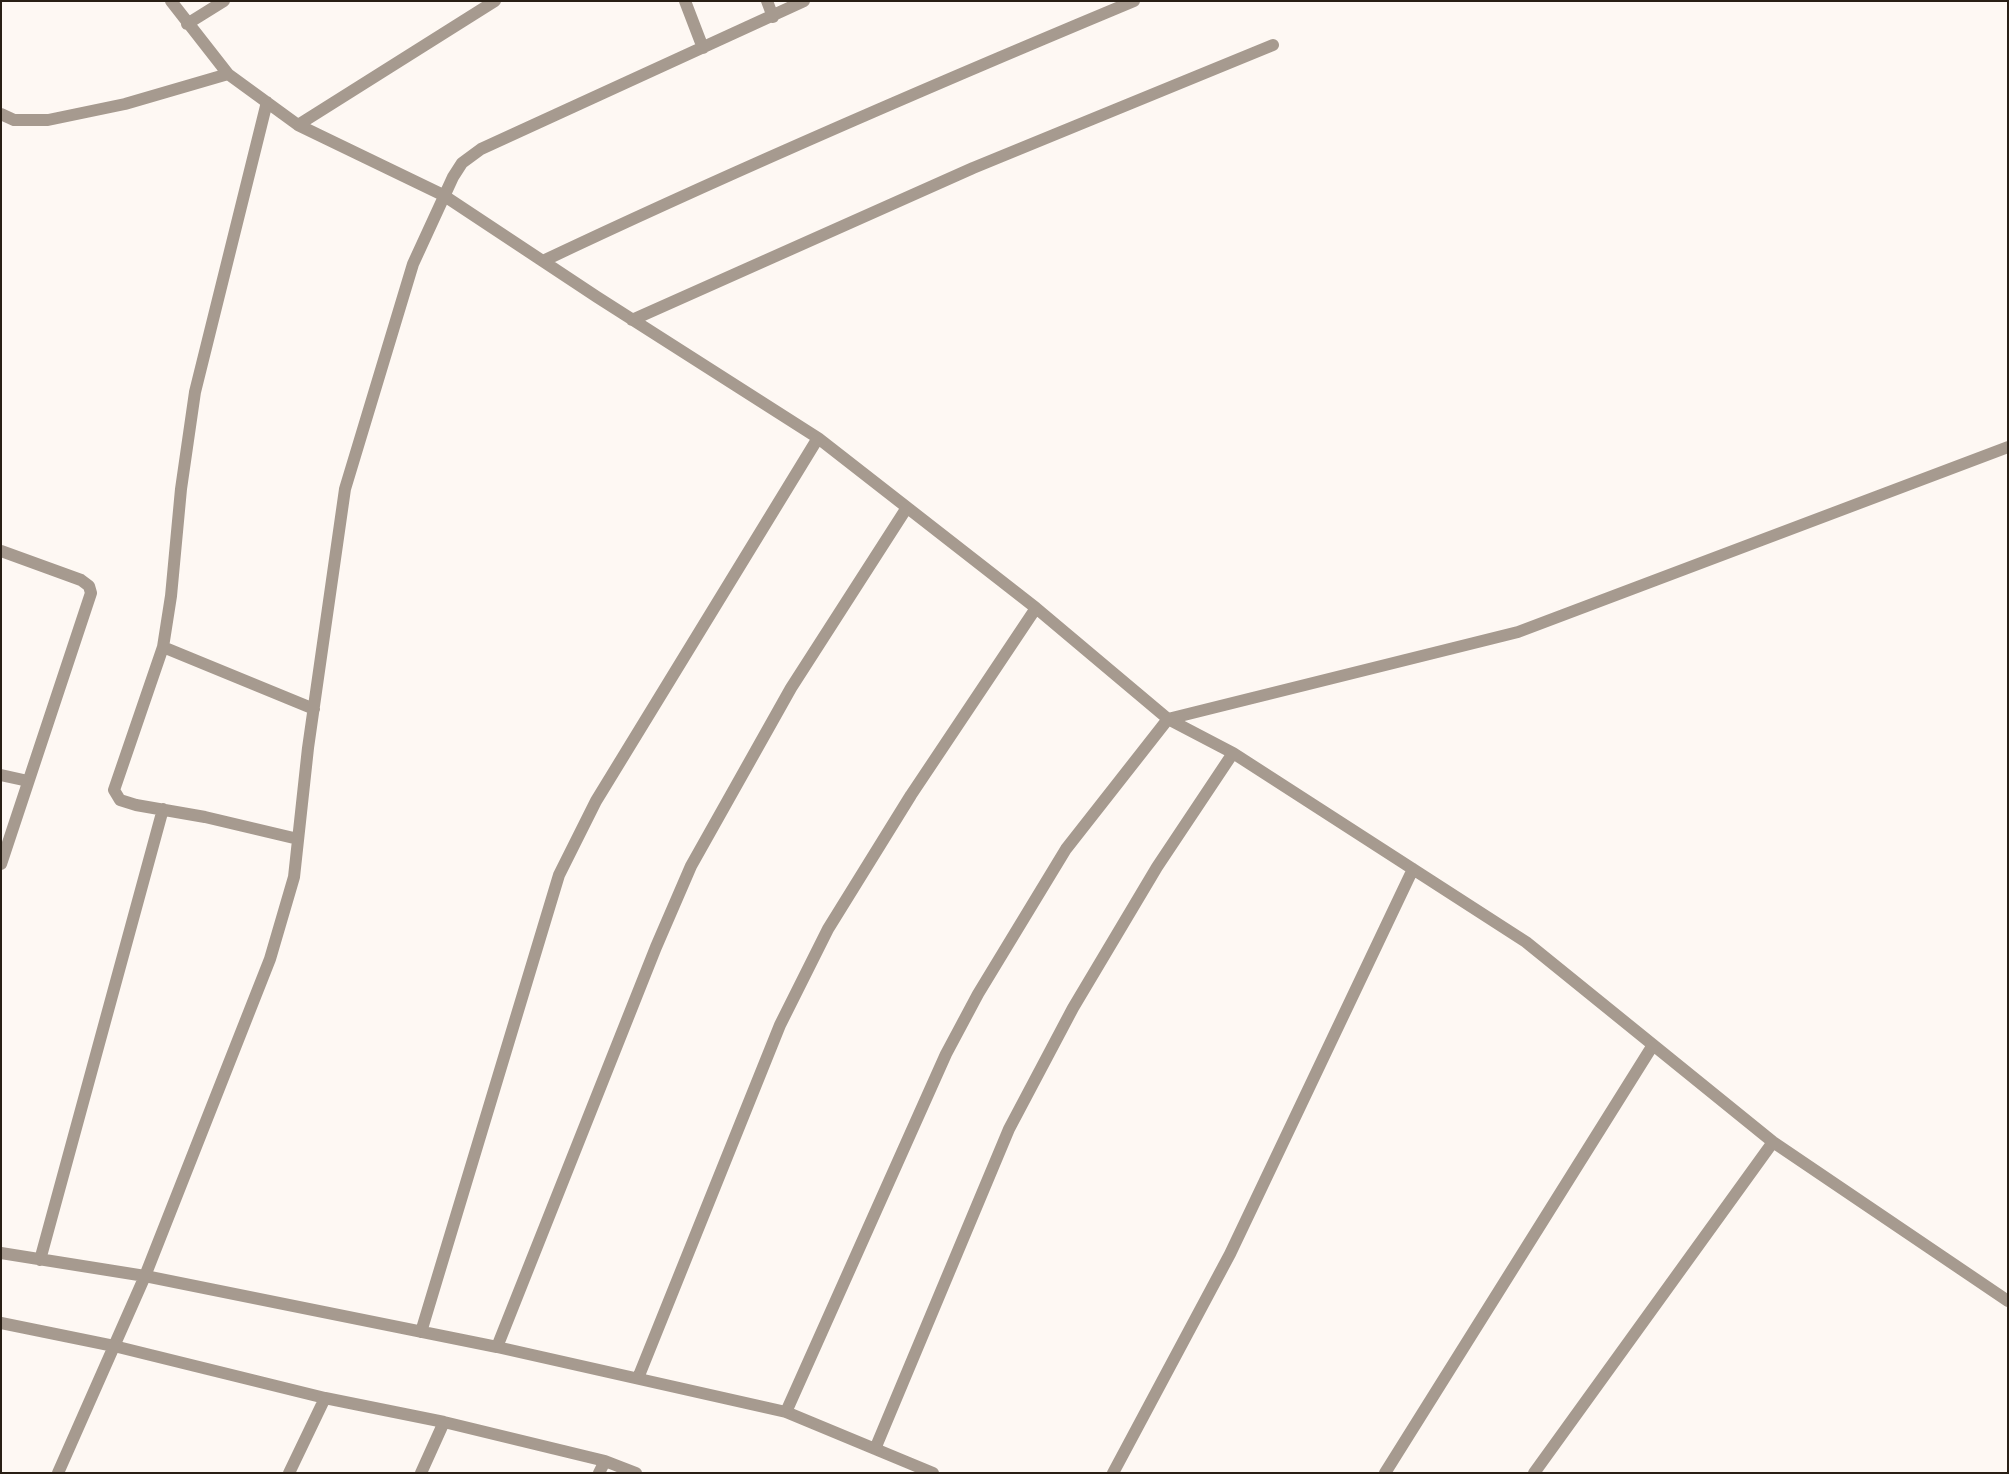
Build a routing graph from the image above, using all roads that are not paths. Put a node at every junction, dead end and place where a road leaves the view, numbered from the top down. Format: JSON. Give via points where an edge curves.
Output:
{"nodes":[{"id":1,"x":171,"y":1,"type":"edge"},
{"id":2,"x":224,"y":1,"type":"edge"},
{"id":3,"x":495,"y":1,"type":"edge"},
{"id":4,"x":685,"y":1,"type":"edge"},
{"id":5,"x":767,"y":1,"type":"edge"},
{"id":6,"x":804,"y":1,"type":"edge"},
{"id":7,"x":1134,"y":1,"type":"edge"},
{"id":8,"x":773,"y":17,"type":"junction"},
{"id":9,"x":187,"y":24,"type":"junction"},
{"id":10,"x":1273,"y":45,"type":"dead end"},
{"id":11,"x":703,"y":48,"type":"junction"},
{"id":12,"x":228,"y":74,"type":"junction"},
{"id":13,"x":267,"y":102,"type":"junction"},
{"id":14,"x":1,"y":114,"type":"edge"},
{"id":15,"x":298,"y":125,"type":"junction"},
{"id":16,"x":443,"y":194,"type":"junction"},
{"id":17,"x":543,"y":261,"type":"junction"},
{"id":18,"x":632,"y":320,"type":"junction"},
{"id":19,"x":818,"y":438,"type":"junction"},
{"id":20,"x":2008,"y":447,"type":"edge"},
{"id":21,"x":906,"y":508,"type":"junction"},
{"id":22,"x":1,"y":551,"type":"edge"},
{"id":23,"x":1036,"y":608,"type":"junction"},
{"id":24,"x":162,"y":647,"type":"junction"},
{"id":25,"x":314,"y":709,"type":"junction"},
{"id":26,"x":1168,"y":719,"type":"junction"},
{"id":27,"x":1233,"y":752,"type":"junction"},
{"id":28,"x":1,"y":774,"type":"edge"},
{"id":29,"x":28,"y":781,"type":"junction"},
{"id":30,"x":163,"y":809,"type":"junction"},
{"id":31,"x":298,"y":839,"type":"junction"},
{"id":32,"x":1,"y":864,"type":"edge"},
{"id":33,"x":1413,"y":869,"type":"junction"},
{"id":34,"x":1653,"y":1045,"type":"junction"},
{"id":35,"x":1773,"y":1142,"type":"junction"},
{"id":36,"x":1,"y":1253,"type":"edge"},
{"id":37,"x":40,"y":1260,"type":"junction"},
{"id":38,"x":145,"y":1276,"type":"junction"},
{"id":39,"x":2008,"y":1301,"type":"edge"},
{"id":40,"x":1,"y":1323,"type":"edge"},
{"id":41,"x":421,"y":1332,"type":"junction"},
{"id":42,"x":114,"y":1346,"type":"junction"},
{"id":43,"x":497,"y":1347,"type":"junction"},
{"id":44,"x":638,"y":1378,"type":"junction"},
{"id":45,"x":324,"y":1398,"type":"junction"},
{"id":46,"x":786,"y":1412,"type":"junction"},
{"id":47,"x":444,"y":1422,"type":"junction"},
{"id":48,"x":875,"y":1449,"type":"junction"},
{"id":49,"x":605,"y":1461,"type":"junction"},
{"id":50,"x":58,"y":1473,"type":"edge"},
{"id":51,"x":289,"y":1473,"type":"edge"},
{"id":52,"x":421,"y":1473,"type":"edge"},
{"id":53,"x":599,"y":1473,"type":"edge"},
{"id":54,"x":636,"y":1473,"type":"edge"},
{"id":55,"x":933,"y":1473,"type":"edge"},
{"id":56,"x":1113,"y":1473,"type":"edge"},
{"id":57,"x":1385,"y":1473,"type":"edge"},
{"id":58,"x":1534,"y":1473,"type":"edge"}],
"edges":[{"from":1,"to":9,"type":"street"},
{"from":2,"to":9,"type":"street"},
{"from":3,"to":15,"type":"street"},
{"from":4,"to":11,"type":"street"},
{"from":5,"to":8,"type":"street"},
{"from":6,"to":8,"type":"street"},
{"from":7,"to":17,"type":"street","via":[[889,104]]},
{"from":8,"to":11,"type":"street"},
{"from":9,"to":12,"type":"street"},
{"from":10,"to":18,"type":"street","via":[[973,168]]},
{"from":11,"to":16,"type":"street","via":[[481,148],[462,163]]},
{"from":12,"to":13,"type":"street"},
{"from":12,"to":14,"type":"street","via":[[125,104],[48,120],[14,120]]},
{"from":13,"to":15,"type":"street"},
{"from":13,"to":24,"type":"street","via":[[195,392]]},
{"from":15,"to":16,"type":"street"},
{"from":16,"to":17,"type":"street"},
{"from":16,"to":25,"type":"street","via":[[413,264],[345,489]]},
{"from":17,"to":18,"type":"street"},
{"from":18,"to":19,"type":"street"},
{"from":19,"to":21,"type":"street"},
{"from":19,"to":41,"type":"street","via":[[596,801],[566,859]]},
{"from":20,"to":26,"type":"street","via":[[1518,632]]},
{"from":21,"to":23,"type":"street"},
{"from":21,"to":43,"type":"street","via":[[791,688],[691,866]]},
{"from":22,"to":29,"type":"street","via":[[81,580],[89,586],[91,593]]},
{"from":23,"to":26,"type":"street"},
{"from":23,"to":44,"type":"street","via":[[911,795],[805,972],[780,1025]]},
{"from":24,"to":25,"type":"street"},
{"from":24,"to":30,"type":"street","via":[[114,790],[120,800]]},
{"from":25,"to":31,"type":"street"},
{"from":26,"to":27,"type":"street"},
{"from":26,"to":46,"type":"street","via":[[1066,849],[978,994],[946,1054]]},
{"from":27,"to":33,"type":"street"},
{"from":27,"to":48,"type":"street","via":[[1157,867],[1073,1008],[1008,1129]]},
{"from":28,"to":29,"type":"street"},
{"from":29,"to":32,"type":"street"},
{"from":30,"to":31,"type":"street"},
{"from":30,"to":37,"type":"street"},
{"from":31,"to":38,"type":"street","via":[[294,877],[270,959]]},
{"from":33,"to":34,"type":"street","via":[[1526,942]]},
{"from":33,"to":56,"type":"street","via":[[1230,1254]]},
{"from":34,"to":35,"type":"street"},
{"from":34,"to":57,"type":"street"},
{"from":35,"to":39,"type":"street"},
{"from":35,"to":58,"type":"street"},
{"from":36,"to":37,"type":"street"},
{"from":37,"to":38,"type":"street"},
{"from":38,"to":41,"type":"street"},
{"from":38,"to":42,"type":"street"},
{"from":40,"to":42,"type":"street"},
{"from":41,"to":43,"type":"street"},
{"from":42,"to":45,"type":"street"},
{"from":42,"to":50,"type":"street"},
{"from":43,"to":44,"type":"street"},
{"from":44,"to":46,"type":"street"},
{"from":45,"to":47,"type":"street"},
{"from":45,"to":51,"type":"street"},
{"from":46,"to":48,"type":"street"},
{"from":47,"to":49,"type":"street"},
{"from":47,"to":52,"type":"street"},
{"from":48,"to":55,"type":"street"},
{"from":49,"to":53,"type":"street"},
{"from":49,"to":54,"type":"street"}]}
